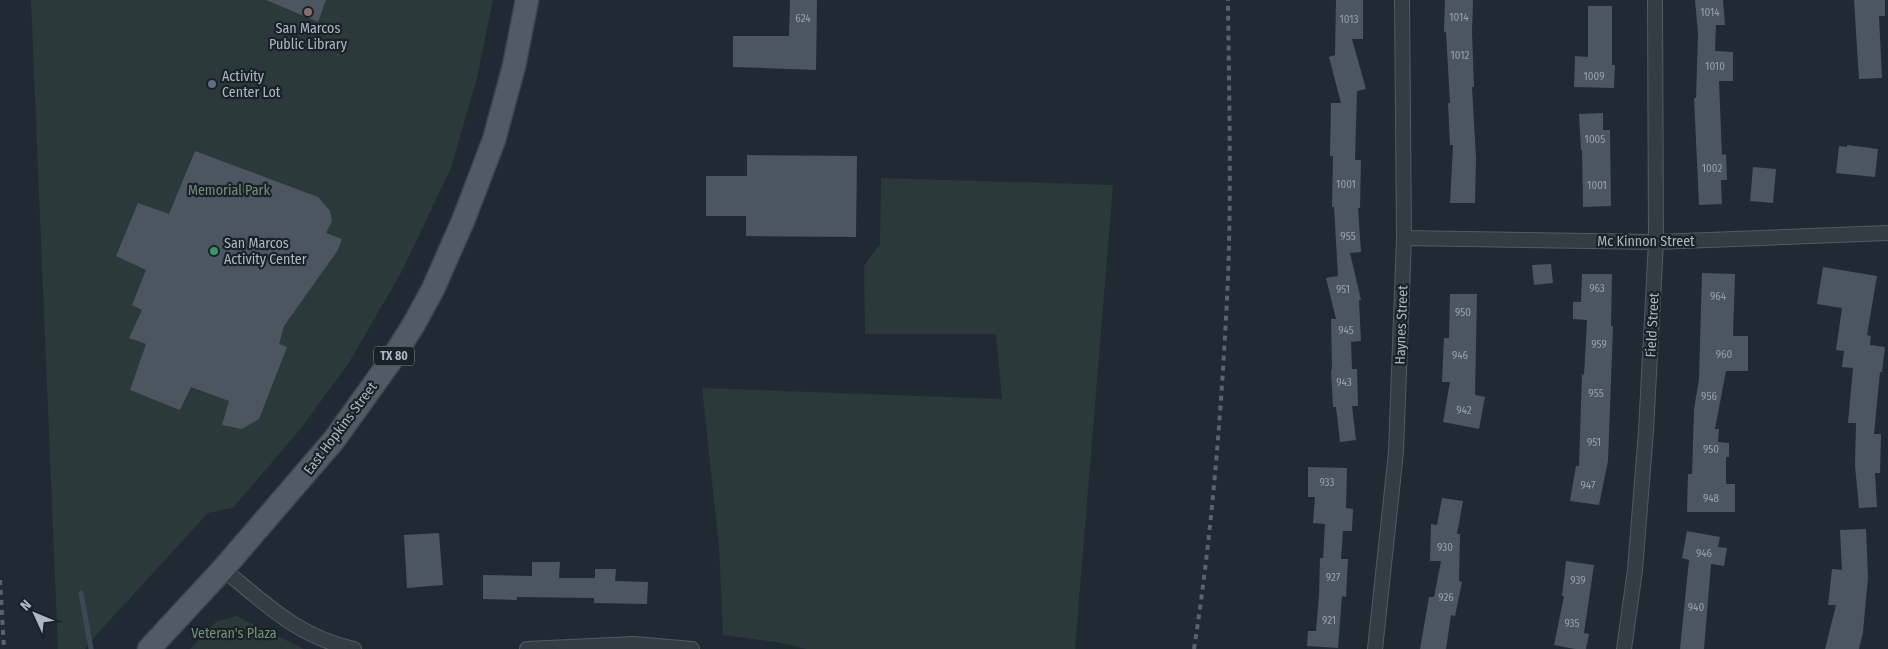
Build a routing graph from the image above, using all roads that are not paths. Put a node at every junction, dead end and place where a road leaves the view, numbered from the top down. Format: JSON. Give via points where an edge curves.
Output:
{"nodes":[{"id":1,"x":527,"y":0,"type":"edge"},
{"id":2,"x":1402,"y":0,"type":"edge"},
{"id":3,"x":1655,"y":0,"type":"edge"},
{"id":4,"x":1888,"y":233,"type":"edge"},
{"id":5,"x":1404,"y":238,"type":"junction"},
{"id":6,"x":1656,"y":242,"type":"junction"},
{"id":7,"x":224,"y":569,"type":"junction"},
{"id":8,"x":149,"y":649,"type":"edge"},
{"id":9,"x":354,"y":649,"type":"edge"},
{"id":10,"x":529,"y":649,"type":"edge"},
{"id":11,"x":692,"y":649,"type":"edge"},
{"id":12,"x":1375,"y":649,"type":"edge"},
{"id":13,"x":1624,"y":649,"type":"edge"}],
"edges":[{"from":1,"to":7,"type":"main road","name":"East Hopkins Street","number":"TX 80","via":[[494,140],[434,289],[392,359],[334,440]]},
{"from":2,"to":5,"type":"street","name":"Haynes Street"},
{"from":3,"to":6,"type":"street","name":"Field Street"},
{"from":4,"to":6,"type":"street","name":"Mc Kinnon Street"},
{"from":5,"to":6,"type":"street","name":"Mc Kinnon Street"},
{"from":5,"to":12,"type":"street","name":"Haynes Street","via":[[1396,452]]},
{"from":6,"to":13,"type":"street","name":"Field Street","via":[[1646,431],[1635,570]]},
{"from":7,"to":8,"type":"main road","name":"East Hopkins Street","number":"TX 80"},
{"from":7,"to":9,"type":"street","via":[[298,628]]},
{"from":10,"to":11,"type":"street","via":[[634,644]]}]}
